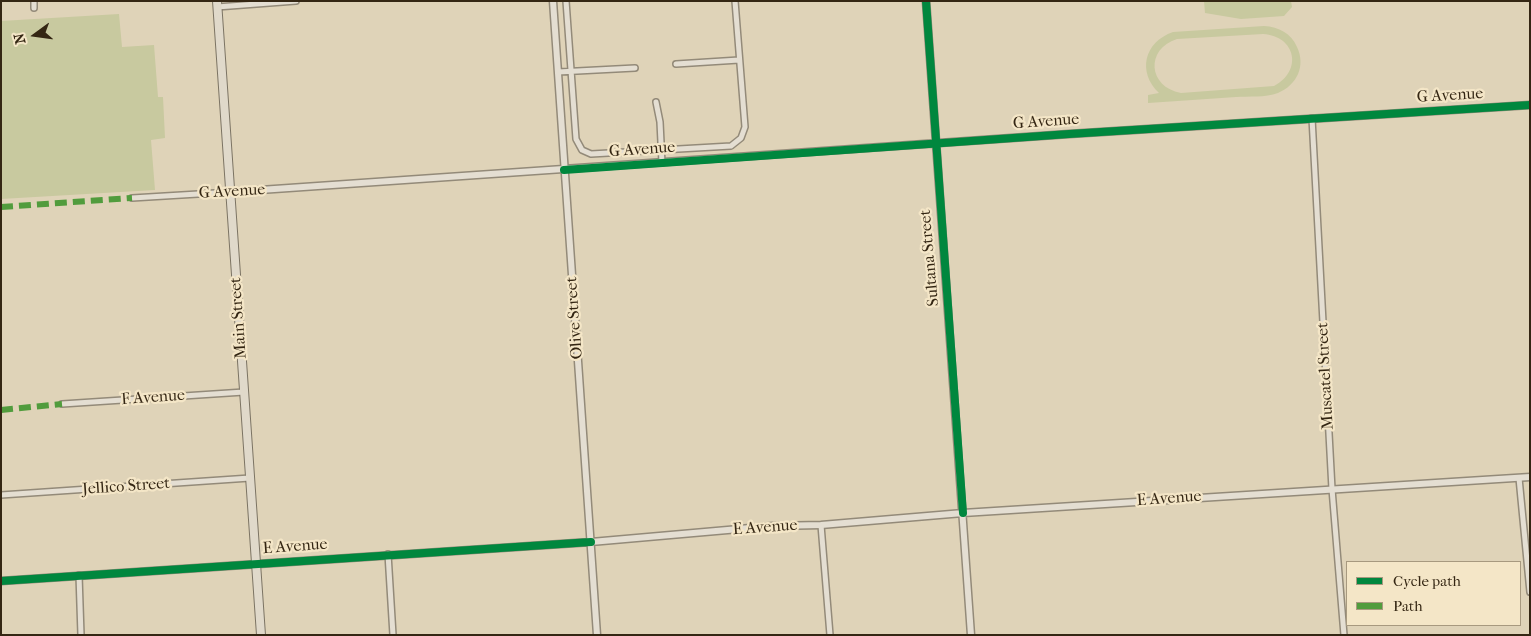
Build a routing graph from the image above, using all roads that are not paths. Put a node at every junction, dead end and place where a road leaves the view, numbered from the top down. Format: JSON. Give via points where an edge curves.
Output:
{"nodes":[{"id":1,"x":34,"y":1,"type":"edge"},
{"id":2,"x":296,"y":1,"type":"edge"},
{"id":3,"x":553,"y":1,"type":"edge"},
{"id":4,"x":566,"y":1,"type":"edge"},
{"id":5,"x":735,"y":1,"type":"edge"},
{"id":6,"x":926,"y":1,"type":"edge"},
{"id":7,"x":217,"y":4,"type":"edge"},
{"id":8,"x":34,"y":8,"type":"dead end"},
{"id":9,"x":739,"y":60,"type":"junction"},
{"id":10,"x":676,"y":64,"type":"dead end"},
{"id":11,"x":635,"y":68,"type":"dead end"},
{"id":12,"x":558,"y":72,"type":"junction"},
{"id":13,"x":571,"y":72,"type":"junction"},
{"id":14,"x":656,"y":102,"type":"dead end"},
{"id":15,"x":1530,"y":104,"type":"edge"},
{"id":16,"x":1312,"y":118,"type":"junction"},
{"id":17,"x":935,"y":144,"type":"junction"},
{"id":18,"x":662,"y":150,"type":"junction"},
{"id":19,"x":662,"y":162,"type":"junction"},
{"id":20,"x":564,"y":170,"type":"junction"},
{"id":21,"x":231,"y":192,"type":"junction"},
{"id":22,"x":132,"y":198,"type":"dead end"},
{"id":23,"x":244,"y":392,"type":"junction"},
{"id":24,"x":62,"y":404,"type":"dead end"},
{"id":25,"x":1530,"y":477,"type":"edge"},
{"id":26,"x":250,"y":478,"type":"junction"},
{"id":27,"x":1519,"y":478,"type":"junction"},
{"id":28,"x":1332,"y":489,"type":"junction"},
{"id":29,"x":1,"y":495,"type":"edge"},
{"id":30,"x":963,"y":513,"type":"junction"},
{"id":31,"x":821,"y":525,"type":"junction"},
{"id":32,"x":591,"y":542,"type":"junction"},
{"id":33,"x":388,"y":554,"type":"junction"},
{"id":34,"x":256,"y":564,"type":"junction"},
{"id":35,"x":78,"y":575,"type":"junction"},
{"id":36,"x":1,"y":581,"type":"edge"},
{"id":37,"x":1530,"y":592,"type":"edge"},
{"id":38,"x":81,"y":635,"type":"edge"},
{"id":39,"x":261,"y":635,"type":"edge"},
{"id":40,"x":393,"y":635,"type":"edge"},
{"id":41,"x":597,"y":635,"type":"edge"},
{"id":42,"x":830,"y":635,"type":"edge"},
{"id":43,"x":971,"y":635,"type":"edge"},
{"id":44,"x":1344,"y":635,"type":"edge"}],
"edges":[{"from":1,"to":8,"type":"street"},
{"from":2,"to":7,"type":"street"},
{"from":3,"to":12,"type":"street","name":"Olive Street"},
{"from":4,"to":13,"type":"street"},
{"from":5,"to":9,"type":"street"},
{"from":6,"to":17,"type":"street","name":"Sultana Street"},
{"from":7,"to":21,"type":"main road","name":"Main Street"},
{"from":9,"to":10,"type":"street"},
{"from":9,"to":18,"type":"street","via":[[745,127],[741,138],[731,146]]},
{"from":11,"to":13,"type":"street"},
{"from":12,"to":13,"type":"street"},
{"from":12,"to":20,"type":"street","name":"Olive Street"},
{"from":13,"to":18,"type":"street","via":[[576,139],[582,150],[592,154]]},
{"from":14,"to":18,"type":"street"},
{"from":15,"to":16,"type":"street","name":"G Avenue"},
{"from":16,"to":17,"type":"street","name":"G Avenue"},
{"from":16,"to":28,"type":"street","name":"Muscatel Street"},
{"from":17,"to":19,"type":"street","name":"G Avenue"},
{"from":17,"to":30,"type":"street","name":"Sultana Street"},
{"from":18,"to":19,"type":"street"},
{"from":19,"to":20,"type":"street","name":"G Avenue"},
{"from":20,"to":21,"type":"street","name":"G Avenue"},
{"from":20,"to":32,"type":"street","name":"Olive Street"},
{"from":21,"to":22,"type":"street","name":"G Avenue"},
{"from":21,"to":23,"type":"main road","name":"Main Street"},
{"from":23,"to":24,"type":"street","name":"F Avenue"},
{"from":23,"to":26,"type":"main road","name":"Main Street"},
{"from":25,"to":27,"type":"street","name":"E Avenue"},
{"from":26,"to":29,"type":"street","name":"Jellico Street"},
{"from":26,"to":34,"type":"main road","name":"Main Street"},
{"from":27,"to":28,"type":"street","name":"E Avenue"},
{"from":27,"to":37,"type":"street"},
{"from":28,"to":30,"type":"street","name":"E Avenue"},
{"from":28,"to":44,"type":"street","name":"Muscatel Street"},
{"from":30,"to":31,"type":"street","name":"E Avenue"},
{"from":30,"to":43,"type":"street","name":"Sultana Street"},
{"from":31,"to":32,"type":"street","name":"E Avenue","via":[[773,526]]},
{"from":31,"to":42,"type":"street"},
{"from":32,"to":33,"type":"street","name":"E Avenue"},
{"from":32,"to":41,"type":"street","name":"Olive Street"},
{"from":33,"to":34,"type":"street","name":"E Avenue"},
{"from":33,"to":40,"type":"street"},
{"from":34,"to":35,"type":"street","name":"E Avenue"},
{"from":34,"to":39,"type":"main road","name":"Main Street"},
{"from":35,"to":36,"type":"street","name":"E Avenue"},
{"from":35,"to":38,"type":"street"}]}
